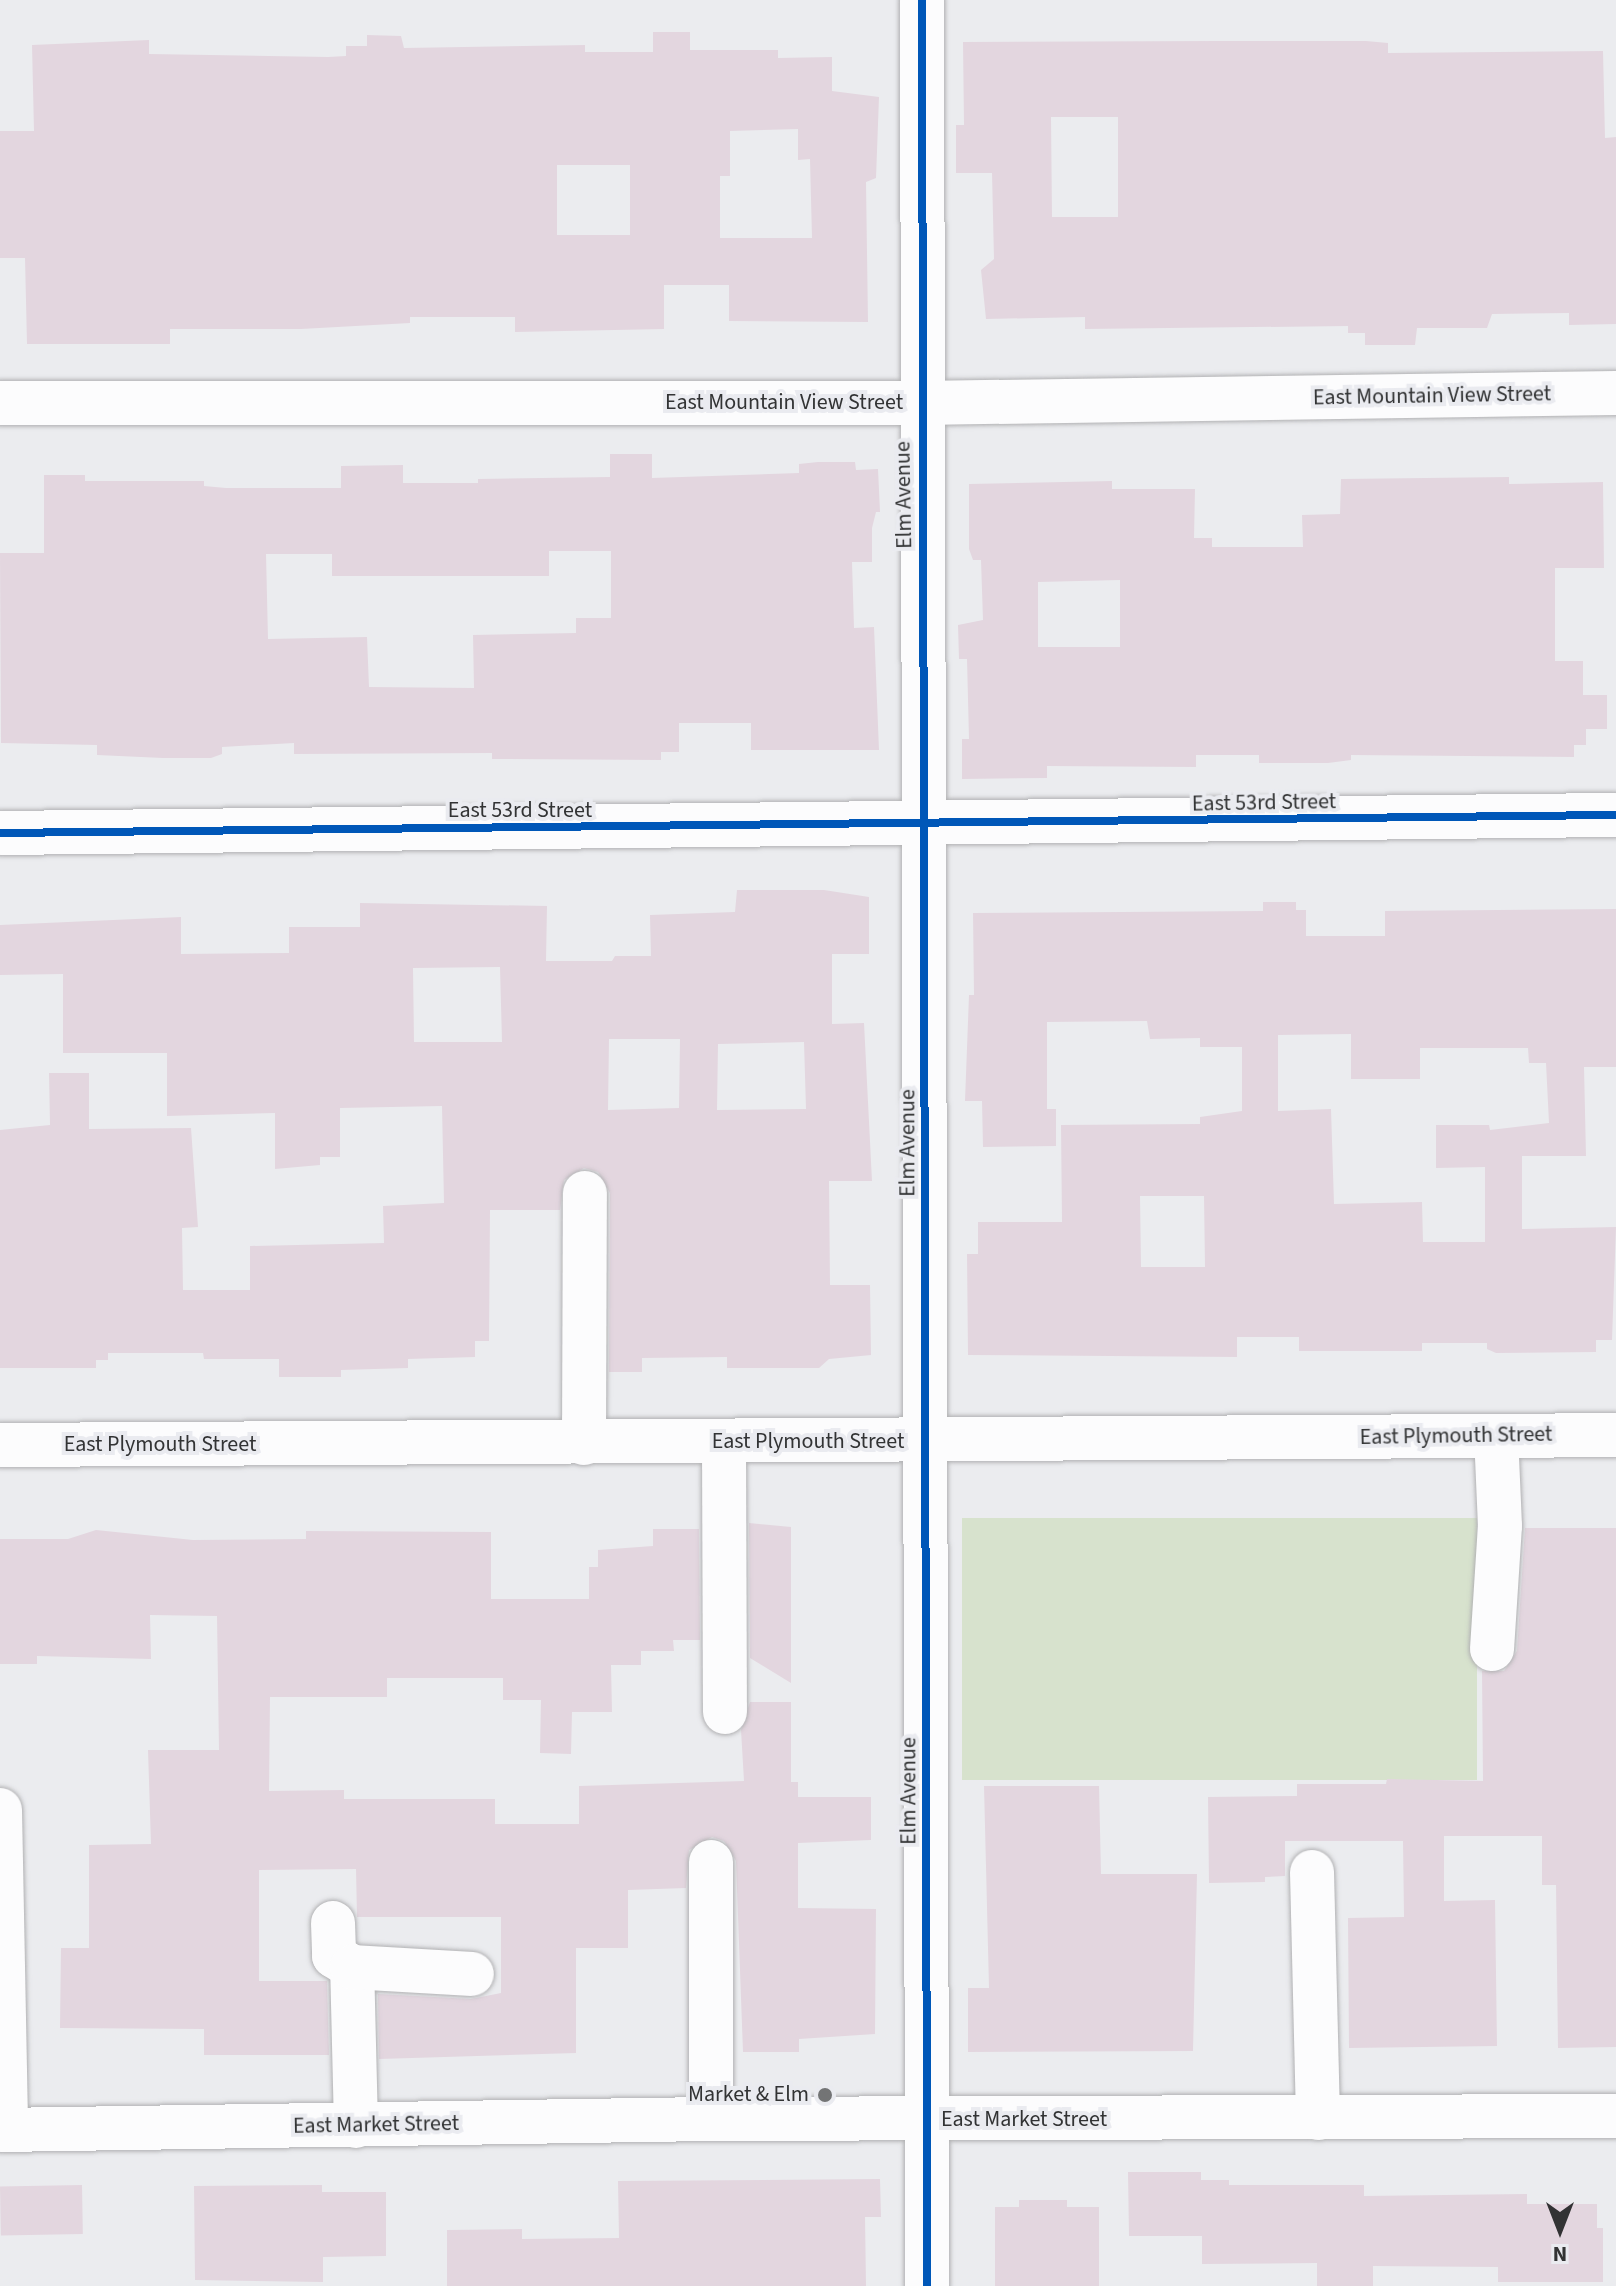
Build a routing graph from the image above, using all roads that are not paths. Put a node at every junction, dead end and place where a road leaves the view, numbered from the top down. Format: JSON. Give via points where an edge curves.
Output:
{"nodes":[{"id":1,"x":922,"y":0,"type":"edge"},
{"id":2,"x":1616,"y":393,"type":"edge"},
{"id":3,"x":0,"y":403,"type":"edge"},
{"id":4,"x":921,"y":403,"type":"junction"},
{"id":5,"x":1616,"y":815,"type":"edge"},
{"id":6,"x":926,"y":826,"type":"junction"},
{"id":7,"x":0,"y":833,"type":"edge"},
{"id":8,"x":585,"y":1193,"type":"dead end"},
{"id":9,"x":1616,"y":1435,"type":"edge"},
{"id":10,"x":1496,"y":1436,"type":"junction"},
{"id":11,"x":927,"y":1441,"type":"junction"},
{"id":12,"x":724,"y":1442,"type":"junction"},
{"id":13,"x":584,"y":1443,"type":"junction"},
{"id":14,"x":0,"y":1445,"type":"edge"},
{"id":15,"x":1492,"y":1649,"type":"dead end"},
{"id":16,"x":725,"y":1712,"type":"dead end"},
{"id":17,"x":0,"y":1810,"type":"edge"},
{"id":18,"x":711,"y":1862,"type":"dead end"},
{"id":19,"x":1312,"y":1872,"type":"dead end"},
{"id":20,"x":333,"y":1923,"type":"dead end"},
{"id":21,"x":352,"y":1967,"type":"junction"},
{"id":22,"x":472,"y":1974,"type":"dead end"},
{"id":23,"x":1616,"y":2116,"type":"edge"},
{"id":24,"x":1318,"y":2118,"type":"junction"},
{"id":25,"x":711,"y":2119,"type":"junction"},
{"id":26,"x":927,"y":2120,"type":"junction"},
{"id":27,"x":356,"y":2126,"type":"junction"},
{"id":28,"x":3,"y":2130,"type":"edge"},
{"id":29,"x":927,"y":2286,"type":"edge"}],
"edges":[{"from":1,"to":4,"type":"street","name":"Elm Avenue"},
{"from":2,"to":4,"type":"street","name":"East Mountain View Street"},
{"from":3,"to":4,"type":"street","name":"East Mountain View Street"},
{"from":4,"to":6,"type":"street","name":"Elm Avenue"},
{"from":5,"to":6,"type":"street","name":"East 53rd Street"},
{"from":6,"to":7,"type":"street","name":"East 53rd Street"},
{"from":6,"to":11,"type":"street","name":"Elm Avenue"},
{"from":8,"to":13,"type":"street"},
{"from":9,"to":10,"type":"street","name":"East Plymouth Street"},
{"from":10,"to":11,"type":"street","name":"East Plymouth Street"},
{"from":10,"to":15,"type":"street","via":[[1500,1526]]},
{"from":11,"to":12,"type":"street","name":"East Plymouth Street"},
{"from":11,"to":26,"type":"street","name":"Elm Avenue"},
{"from":12,"to":13,"type":"street","name":"East Plymouth Street"},
{"from":12,"to":16,"type":"street"},
{"from":13,"to":14,"type":"street","name":"East Plymouth Street"},
{"from":17,"to":28,"type":"street"},
{"from":18,"to":25,"type":"street"},
{"from":19,"to":24,"type":"street"},
{"from":20,"to":21,"type":"street","via":[[334,1956]]},
{"from":21,"to":22,"type":"street"},
{"from":21,"to":27,"type":"street"},
{"from":23,"to":24,"type":"street","name":"East Market Street"},
{"from":24,"to":26,"type":"street","name":"East Market Street"},
{"from":25,"to":26,"type":"street","name":"East Market Street"},
{"from":25,"to":27,"type":"street","name":"East Market Street"},
{"from":26,"to":29,"type":"street","name":"Elm Avenue"},
{"from":27,"to":28,"type":"street","name":"East Market Street"}]}
